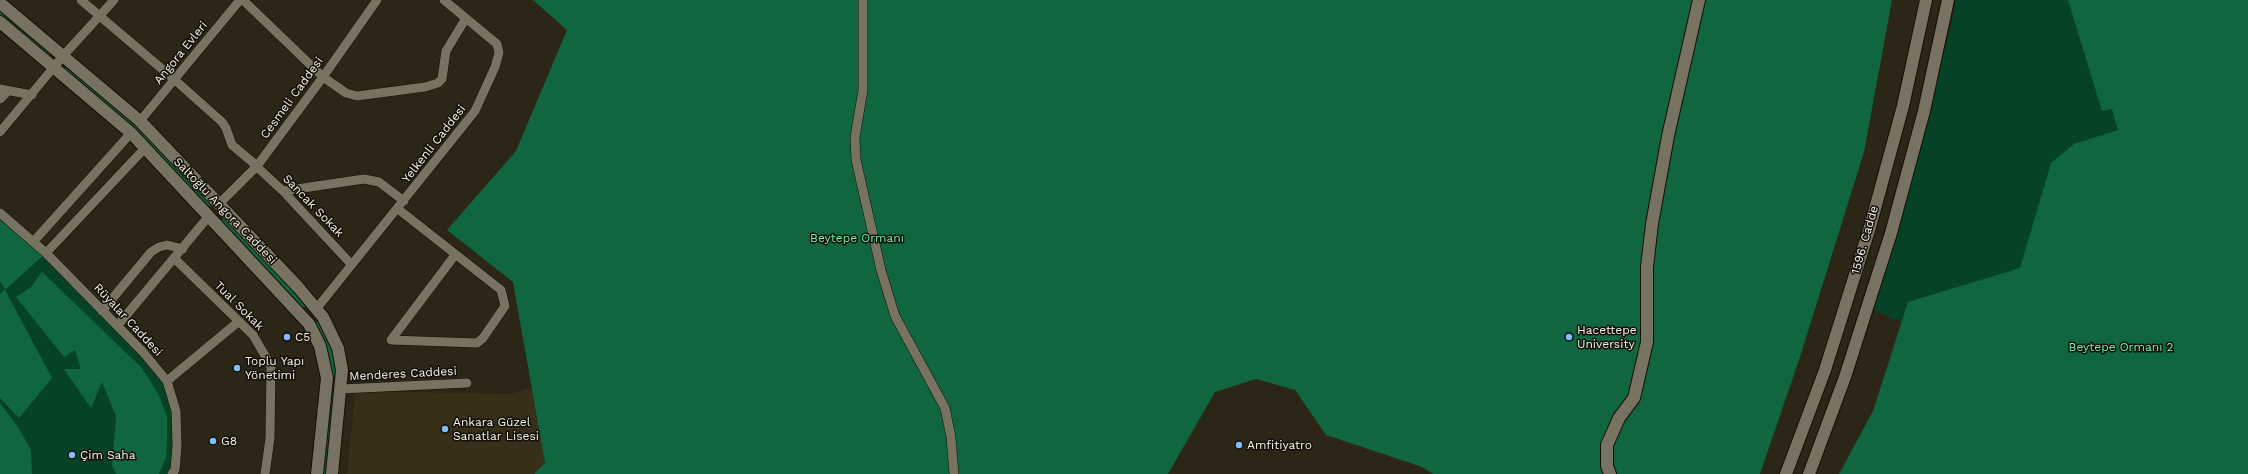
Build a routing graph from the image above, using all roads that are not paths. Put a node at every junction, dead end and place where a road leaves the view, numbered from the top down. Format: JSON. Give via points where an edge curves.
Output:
{"nodes":[{"id":1,"x":81,"y":0,"type":"edge"},
{"id":2,"x":114,"y":0,"type":"edge"},
{"id":3,"x":242,"y":0,"type":"edge"},
{"id":4,"x":377,"y":0,"type":"edge"},
{"id":5,"x":444,"y":0,"type":"edge"},
{"id":6,"x":863,"y":0,"type":"edge"},
{"id":7,"x":1699,"y":0,"type":"edge"},
{"id":8,"x":1926,"y":0,"type":"edge"},
{"id":9,"x":1948,"y":0,"type":"edge"},
{"id":10,"x":0,"y":3,"type":"edge"},
{"id":11,"x":100,"y":17,"type":"junction"},
{"id":12,"x":466,"y":18,"type":"junction"},
{"id":13,"x":0,"y":22,"type":"edge"},
{"id":14,"x":63,"y":56,"type":"junction"},
{"id":15,"x":54,"y":68,"type":"junction"},
{"id":16,"x":323,"y":77,"type":"junction"},
{"id":17,"x":175,"y":80,"type":"junction"},
{"id":18,"x":3,"y":91,"type":"edge"},
{"id":19,"x":32,"y":95,"type":"junction"},
{"id":20,"x":0,"y":100,"type":"edge"},
{"id":21,"x":140,"y":121,"type":"junction"},
{"id":22,"x":0,"y":132,"type":"edge"},
{"id":23,"x":131,"y":133,"type":"junction"},
{"id":24,"x":145,"y":148,"type":"junction"},
{"id":25,"x":256,"y":166,"type":"junction"},
{"id":26,"x":283,"y":191,"type":"junction"},
{"id":27,"x":404,"y":201,"type":"junction"},
{"id":28,"x":219,"y":204,"type":"junction"},
{"id":29,"x":398,"y":209,"type":"junction"},
{"id":30,"x":0,"y":212,"type":"edge"},
{"id":31,"x":209,"y":216,"type":"junction"},
{"id":32,"x":34,"y":241,"type":"junction"},
{"id":33,"x":183,"y":249,"type":"junction"},
{"id":34,"x":46,"y":253,"type":"junction"},
{"id":35,"x":455,"y":255,"type":"junction"},
{"id":36,"x":175,"y":259,"type":"junction"},
{"id":37,"x":352,"y":264,"type":"junction"},
{"id":38,"x":317,"y":308,"type":"junction"},
{"id":39,"x":102,"y":311,"type":"junction"},
{"id":40,"x":304,"y":317,"type":"junction"},
{"id":41,"x":238,"y":322,"type":"junction"},
{"id":42,"x":118,"y":325,"type":"junction"},
{"id":43,"x":167,"y":381,"type":"junction"},
{"id":44,"x":467,"y":383,"type":"dead end"},
{"id":45,"x":341,"y":389,"type":"junction"},
{"id":46,"x":176,"y":473,"type":"edge"},
{"id":47,"x":265,"y":474,"type":"edge"},
{"id":48,"x":317,"y":474,"type":"edge"},
{"id":49,"x":332,"y":474,"type":"edge"},
{"id":50,"x":954,"y":474,"type":"edge"},
{"id":51,"x":1610,"y":474,"type":"edge"},
{"id":52,"x":1786,"y":474,"type":"edge"},
{"id":53,"x":1809,"y":474,"type":"edge"}],
"edges":[{"from":1,"to":11,"type":"street","name":"Sancak Sokak"},
{"from":2,"to":11,"type":"street"},
{"from":3,"to":16,"type":"street"},
{"from":3,"to":17,"type":"street","name":"Angora Evleri"},
{"from":4,"to":16,"type":"street","name":"Cesmeli Caddesi"},
{"from":5,"to":12,"type":"street","name":"Yelkenli Caddesi"},
{"from":6,"to":50,"type":"street","via":[[864,90],[855,136],[856,160],[881,270],[895,316],[945,408],[951,437]]},
{"from":7,"to":51,"type":"street","via":[[1668,136],[1652,224],[1647,267],[1648,342],[1634,398],[1619,418],[1607,445],[1607,466]]},
{"from":8,"to":52,"type":"street","name":"1596. Cadde","via":[[1903,106],[1870,227],[1825,370]]},
{"from":9,"to":53,"type":"street","name":"1596. Cadde","via":[[1924,111],[1891,233],[1848,370]]},
{"from":10,"to":14,"type":"street","name":"Saltoğlu Angora Caddesi"},
{"from":11,"to":14,"type":"street"},
{"from":11,"to":17,"type":"street","name":"Sancak Sokak"},
{"from":12,"to":16,"type":"street","via":[[446,52],[442,79],[438,83],[357,96],[346,93]]},
{"from":12,"to":27,"type":"street","name":"Yelkenli Caddesi","via":[[496,44],[499,53],[495,67],[475,111]]},
{"from":13,"to":15,"type":"street","name":"Saltoğlu Angora Caddesi"},
{"from":14,"to":15,"type":"street"},
{"from":14,"to":21,"type":"street","name":"Saltoğlu Angora Caddesi"},
{"from":15,"to":19,"type":"street"},
{"from":15,"to":23,"type":"street","name":"Saltoğlu Angora Caddesi"},
{"from":16,"to":25,"type":"street","name":"Cesmeli Caddesi"},
{"from":17,"to":21,"type":"street","name":"Angora Evleri"},
{"from":17,"to":25,"type":"street","name":"Sancak Sokak","via":[[222,122],[232,145]]},
{"from":18,"to":19,"type":"street"},
{"from":18,"to":20,"type":"street"},
{"from":19,"to":22,"type":"street"},
{"from":21,"to":28,"type":"street","name":"Saltoğlu Angora Caddesi"},
{"from":23,"to":24,"type":"street","name":"Saltoğlu Angora Caddesi"},
{"from":23,"to":32,"type":"street"},
{"from":24,"to":31,"type":"street","name":"Saltoğlu Angora Caddesi"},
{"from":24,"to":34,"type":"street"},
{"from":25,"to":26,"type":"street","name":"Sancak Sokak"},
{"from":25,"to":28,"type":"street","name":"Cesmeli Caddesi"},
{"from":26,"to":27,"type":"street","via":[[364,179],[379,182]]},
{"from":26,"to":37,"type":"street","name":"Sancak Sokak"},
{"from":27,"to":29,"type":"street","name":"Yelkenli Caddesi"},
{"from":28,"to":31,"type":"street"},
{"from":28,"to":38,"type":"street","name":"Saltoğlu Angora Caddesi"},
{"from":29,"to":35,"type":"street"},
{"from":29,"to":37,"type":"street","name":"Yelkenli Caddesi"},
{"from":30,"to":32,"type":"street","name":"Rüyalar Caddesi"},
{"from":31,"to":33,"type":"street"},
{"from":31,"to":40,"type":"street","name":"Saltoğlu Angora Caddesi"},
{"from":32,"to":34,"type":"street","name":"Rüyalar Caddesi"},
{"from":33,"to":36,"type":"street"},
{"from":33,"to":39,"type":"street","via":[[167,245],[151,252]]},
{"from":34,"to":39,"type":"street","name":"Rüyalar Caddesi"},
{"from":35,"to":35,"type":"street","via":[[400,330],[391,340],[467,344],[477,343],[483,338],[505,306],[504,296],[501,290]]},
{"from":36,"to":41,"type":"street","name":"Tual Sokak"},
{"from":36,"to":42,"type":"street"},
{"from":37,"to":38,"type":"street","name":"Yelkenli Caddesi"},
{"from":38,"to":40,"type":"street"},
{"from":38,"to":45,"type":"street","name":"Saltoğlu Angora Caddesi","via":[[338,348]]},
{"from":39,"to":42,"type":"street","name":"Rüyalar Caddesi"},
{"from":40,"to":48,"type":"street","name":"Saltoğlu Angora Caddesi","via":[[320,346],[327,378]]},
{"from":41,"to":43,"type":"street"},
{"from":41,"to":47,"type":"street","name":"Tual Sokak","via":[[253,335],[271,366],[270,438]]},
{"from":42,"to":43,"type":"street","name":"Rüyalar Caddesi"},
{"from":43,"to":46,"type":"street","name":"Rüyalar Caddesi","via":[[176,411]]},
{"from":44,"to":45,"type":"street","name":"Menderes Caddesi"},
{"from":45,"to":49,"type":"street","name":"Saltoğlu Angora Caddesi"}]}
